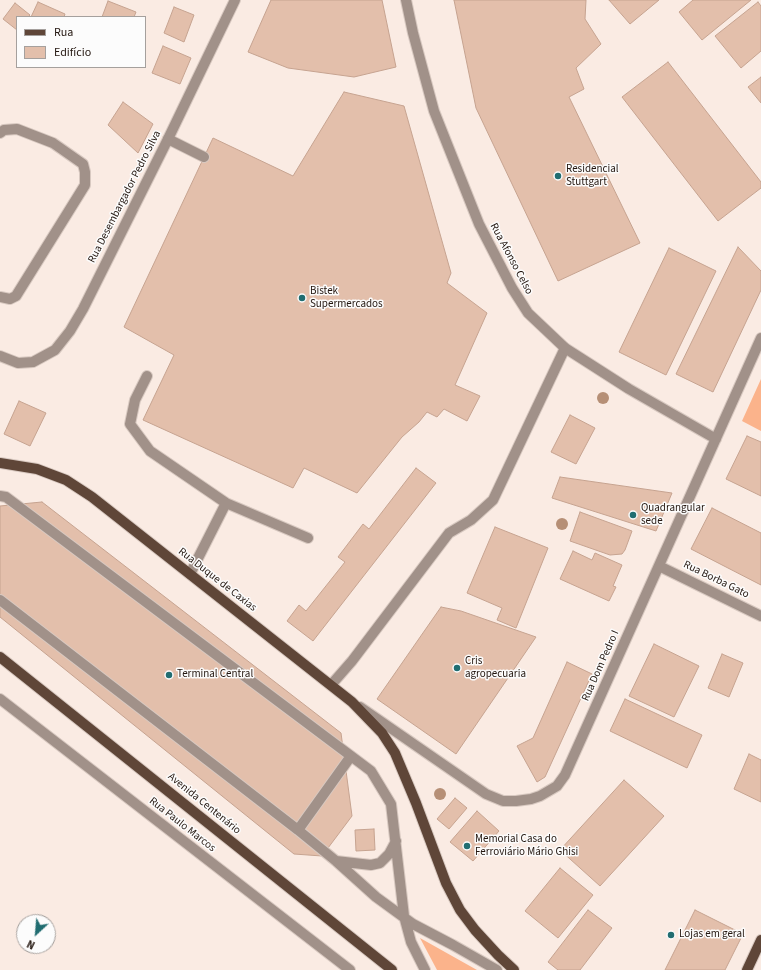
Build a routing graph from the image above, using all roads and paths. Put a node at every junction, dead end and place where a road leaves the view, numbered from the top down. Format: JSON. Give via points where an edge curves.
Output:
{"nodes":[{"id":1,"x":234,"y":0,"type":"edge"},
{"id":2,"x":406,"y":0,"type":"edge"},
{"id":3,"x":0,"y":133,"type":"edge"},
{"id":4,"x":168,"y":139,"type":"junction"},
{"id":5,"x":204,"y":157,"type":"dead end"},
{"id":6,"x":0,"y":298,"type":"edge"},
{"id":7,"x":761,"y":338,"type":"edge"},
{"id":8,"x":566,"y":348,"type":"junction"},
{"id":9,"x":1,"y":356,"type":"edge"},
{"id":10,"x":147,"y":376,"type":"dead end"},
{"id":11,"x":716,"y":439,"type":"junction"},
{"id":12,"x":0,"y":463,"type":"edge"},
{"id":13,"x":0,"y":496,"type":"edge"},
{"id":14,"x":226,"y":503,"type":"junction"},
{"id":15,"x":308,"y":538,"type":"dead end"},
{"id":16,"x":659,"y":566,"type":"junction"},
{"id":17,"x":190,"y":574,"type":"junction"},
{"id":18,"x":0,"y":600,"type":"edge"},
{"id":19,"x":761,"y":616,"type":"edge"},
{"id":20,"x":0,"y":657,"type":"edge"},
{"id":21,"x":331,"y":685,"type":"junction"},
{"id":22,"x":0,"y":699,"type":"edge"},
{"id":23,"x":352,"y":702,"type":"junction"},
{"id":24,"x":351,"y":756,"type":"junction"},
{"id":25,"x":298,"y":830,"type":"junction"},
{"id":26,"x":396,"y":841,"type":"junction"},
{"id":27,"x":336,"y":861,"type":"junction"},
{"id":28,"x":404,"y":916,"type":"junction"},
{"id":29,"x":761,"y":940,"type":"edge"},
{"id":30,"x":350,"y":970,"type":"edge"},
{"id":31,"x":392,"y":970,"type":"edge"},
{"id":32,"x":425,"y":970,"type":"edge"},
{"id":33,"x":497,"y":970,"type":"edge"},
{"id":34,"x":514,"y":970,"type":"edge"},
{"id":35,"x":746,"y":970,"type":"edge"}],
"edges":[{"from":1,"to":4,"type":"street","name":"Rua Desembargador Pedro Silva"},
{"from":2,"to":8,"type":"street","name":"Rua Afonso Celso","via":[[434,112],[478,224],[528,313]]},
{"from":3,"to":6,"type":"street","via":[[4,130],[17,129],[53,143],[83,164],[85,172],[84,185],[16,296],[10,299]]},
{"from":4,"to":5,"type":"street"},
{"from":4,"to":9,"type":"street","name":"Rua Desembargador Pedro Silva","via":[[70,332],[55,350],[33,362],[18,363]]},
{"from":7,"to":11,"type":"street","name":"Rua Dom Pedro I"},
{"from":8,"to":11,"type":"street","name":"Rua Afonso Celso","via":[[629,389]]},
{"from":8,"to":21,"type":"street","via":[[493,500],[471,520],[449,533]]},
{"from":10,"to":14,"type":"street","via":[[135,400],[130,424],[150,451]]},
{"from":11,"to":16,"type":"street","name":"Rua Dom Pedro I"},
{"from":12,"to":17,"type":"main road","name":"Rua Duque de Caxias","via":[[37,469],[66,480],[92,497]]},
{"from":13,"to":24,"type":"street","via":[[6,497]]},
{"from":14,"to":15,"type":"street"},
{"from":14,"to":17,"type":"street"},
{"from":16,"to":19,"type":"street","name":"Rua Borba Gato"},
{"from":16,"to":23,"type":"street","name":"Rua Dom Pedro I","via":[[565,775],[557,786],[540,796],[503,801],[486,794]]},
{"from":17,"to":21,"type":"main road","name":"Rua Duque de Caxias"},
{"from":18,"to":25,"type":"street"},
{"from":20,"to":31,"type":"main road","name":"Avenida Centenário"},
{"from":21,"to":23,"type":"main road","name":"Rua Duque de Caxias"},
{"from":22,"to":30,"type":"street","name":"Rua Paulo Marcos"},
{"from":23,"to":34,"type":"main road","via":[[382,732],[395,753],[446,883],[460,910],[484,940]]},
{"from":24,"to":25,"type":"street"},
{"from":24,"to":26,"type":"street","via":[[371,771],[391,804]]},
{"from":25,"to":27,"type":"street"},
{"from":26,"to":27,"type":"street","via":[[380,863],[371,865]]},
{"from":26,"to":28,"type":"street"},
{"from":27,"to":28,"type":"street","via":[[376,897]]},
{"from":28,"to":32,"type":"street","via":[[411,942]]},
{"from":28,"to":33,"type":"street","via":[[413,924]]},
{"from":29,"to":35,"type":"main road"}]}
